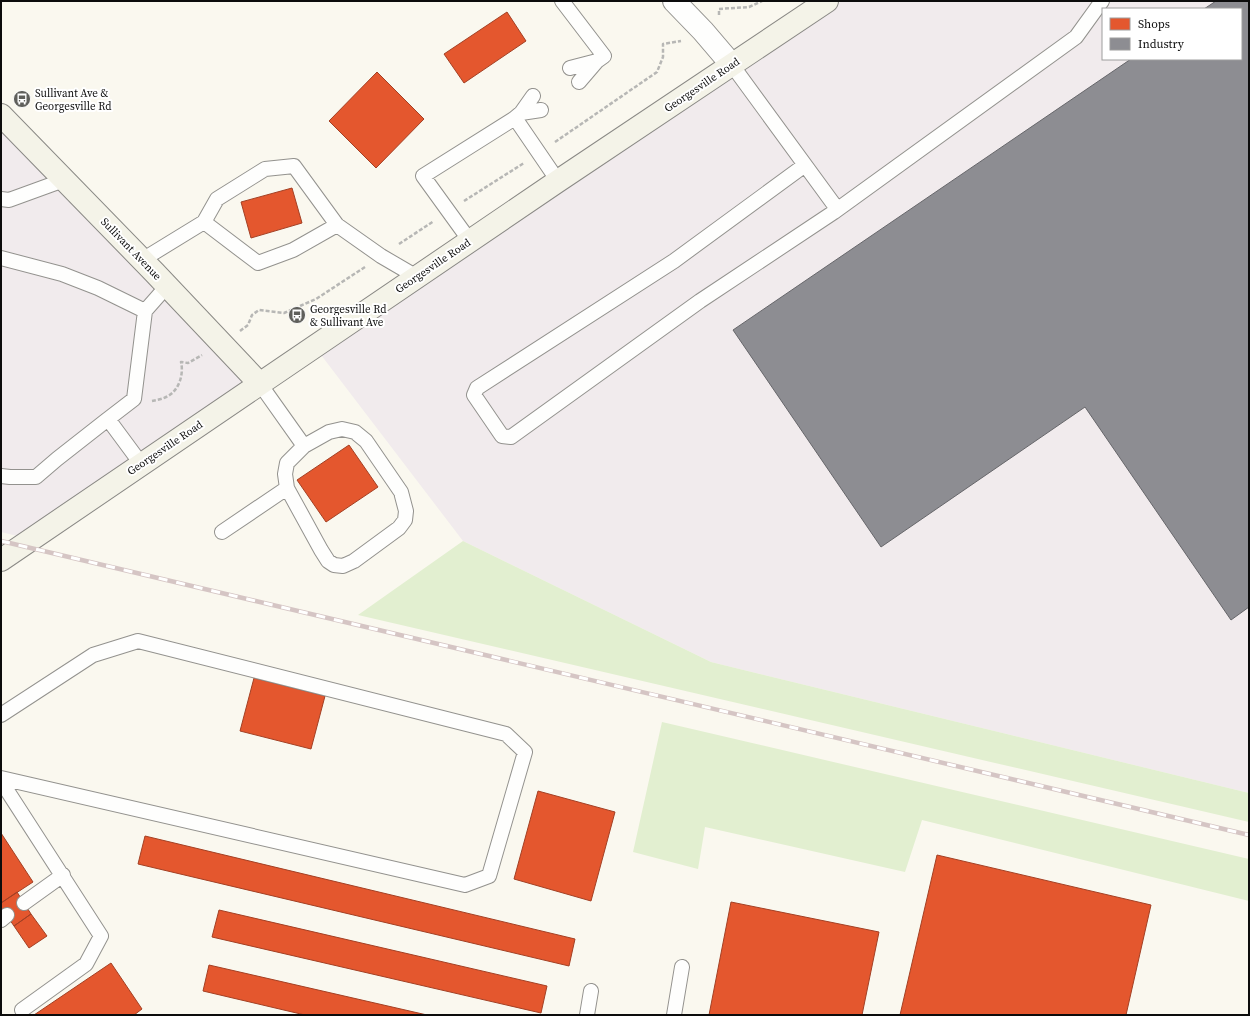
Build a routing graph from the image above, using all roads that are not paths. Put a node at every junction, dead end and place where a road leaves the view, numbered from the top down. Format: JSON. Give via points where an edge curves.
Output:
{"nodes":[{"id":1,"x":562,"y":1,"type":"edge"},
{"id":2,"x":674,"y":1,"type":"edge"},
{"id":3,"x":827,"y":1,"type":"edge"},
{"id":4,"x":1102,"y":1,"type":"edge"},
{"id":5,"x":597,"y":61,"type":"junction"},
{"id":6,"x":732,"y":64,"type":"junction"},
{"id":7,"x":570,"y":68,"type":"dead end"},
{"id":8,"x":579,"y":82,"type":"dead end"},
{"id":9,"x":532,"y":96,"type":"dead end"},
{"id":10,"x":541,"y":110,"type":"dead end"},
{"id":11,"x":1,"y":115,"type":"edge"},
{"id":12,"x":518,"y":116,"type":"junction"},
{"id":13,"x":805,"y":165,"type":"junction"},
{"id":14,"x":64,"y":180,"type":"junction"},
{"id":15,"x":558,"y":181,"type":"junction"},
{"id":16,"x":1,"y":199,"type":"edge"},
{"id":17,"x":834,"y":212,"type":"junction"},
{"id":18,"x":204,"y":222,"type":"junction"},
{"id":19,"x":337,"y":225,"type":"junction"},
{"id":20,"x":470,"y":241,"type":"junction"},
{"id":21,"x":1,"y":258,"type":"edge"},
{"id":22,"x":142,"y":260,"type":"junction"},
{"id":23,"x":417,"y":277,"type":"junction"},
{"id":24,"x":167,"y":286,"type":"junction"},
{"id":25,"x":145,"y":311,"type":"junction"},
{"id":26,"x":260,"y":384,"type":"junction"},
{"id":27,"x":108,"y":419,"type":"junction"},
{"id":28,"x":304,"y":446,"type":"junction"},
{"id":29,"x":142,"y":465,"type":"junction"},
{"id":30,"x":1,"y":476,"type":"edge"},
{"id":31,"x":287,"y":488,"type":"junction"},
{"id":32,"x":222,"y":532,"type":"dead end"},
{"id":33,"x":1,"y":560,"type":"edge"},
{"id":34,"x":1,"y":715,"type":"edge"},
{"id":35,"x":1,"y":779,"type":"edge"},
{"id":36,"x":63,"y":875,"type":"junction"},
{"id":37,"x":24,"y":903,"type":"dead end"},
{"id":38,"x":682,"y":967,"type":"dead end"},
{"id":39,"x":591,"y":991,"type":"dead end"},
{"id":40,"x":22,"y":1010,"type":"dead end"},
{"id":41,"x":587,"y":1015,"type":"edge"},
{"id":42,"x":674,"y":1015,"type":"edge"}],
"edges":[{"from":1,"to":5,"type":"lane","via":[[604,56]]},
{"from":2,"to":6,"type":"street"},
{"from":3,"to":6,"type":"main road","name":"Georgesville Road"},
{"from":4,"to":17,"type":"lane","via":[[1076,37]]},
{"from":5,"to":7,"type":"lane"},
{"from":5,"to":8,"type":"lane"},
{"from":6,"to":13,"type":"lane"},
{"from":6,"to":15,"type":"main road","name":"Georgesville Road"},
{"from":9,"to":12,"type":"lane"},
{"from":10,"to":12,"type":"lane"},
{"from":11,"to":14,"type":"main road","name":"Sullivant Avenue"},
{"from":12,"to":15,"type":"lane"},
{"from":12,"to":20,"type":"lane","via":[[423,176]]},
{"from":13,"to":17,"type":"lane","via":[[835,206]]},
{"from":13,"to":17,"type":"lane","via":[[674,261],[477,388],[474,395],[502,436],[511,437],[700,301]]},
{"from":14,"to":16,"type":"lane","via":[[9,200]]},
{"from":14,"to":22,"type":"main road","name":"Sullivant Avenue"},
{"from":15,"to":20,"type":"main road","name":"Georgesville Road"},
{"from":18,"to":19,"type":"lane","via":[[258,263],[293,250]]},
{"from":18,"to":19,"type":"lane","via":[[217,199],[264,169],[294,166]]},
{"from":18,"to":22,"type":"lane"},
{"from":19,"to":23,"type":"lane","via":[[381,256]]},
{"from":20,"to":23,"type":"main road","name":"Georgesville Road"},
{"from":21,"to":25,"type":"lane","via":[[62,274]]},
{"from":22,"to":24,"type":"main road","name":"Sullivant Avenue"},
{"from":23,"to":26,"type":"main road","name":"Georgesville Road"},
{"from":24,"to":25,"type":"lane"},
{"from":24,"to":26,"type":"main road","name":"Sullivant Avenue"},
{"from":25,"to":27,"type":"lane","via":[[134,399]]},
{"from":26,"to":28,"type":"lane"},
{"from":26,"to":29,"type":"main road","name":"Georgesville Road"},
{"from":27,"to":29,"type":"lane"},
{"from":27,"to":30,"type":"lane","via":[[36,477]]},
{"from":28,"to":31,"type":"lane","via":[[287,463]]},
{"from":28,"to":31,"type":"lane","via":[[342,428],[354,432],[366,441],[401,492],[406,511],[405,520],[399,528],[354,561],[343,566],[334,565],[321,550]]},
{"from":29,"to":33,"type":"main road","name":"Georgesville Road"},
{"from":31,"to":32,"type":"lane"},
{"from":34,"to":35,"type":"lane","via":[[92,655],[138,641],[506,734],[525,752],[489,876],[465,885]]},
{"from":35,"to":36,"type":"lane"},
{"from":36,"to":37,"type":"lane"},
{"from":36,"to":40,"type":"lane","via":[[101,936],[86,964]]},
{"from":38,"to":42,"type":"lane"},
{"from":39,"to":41,"type":"lane"}]}
